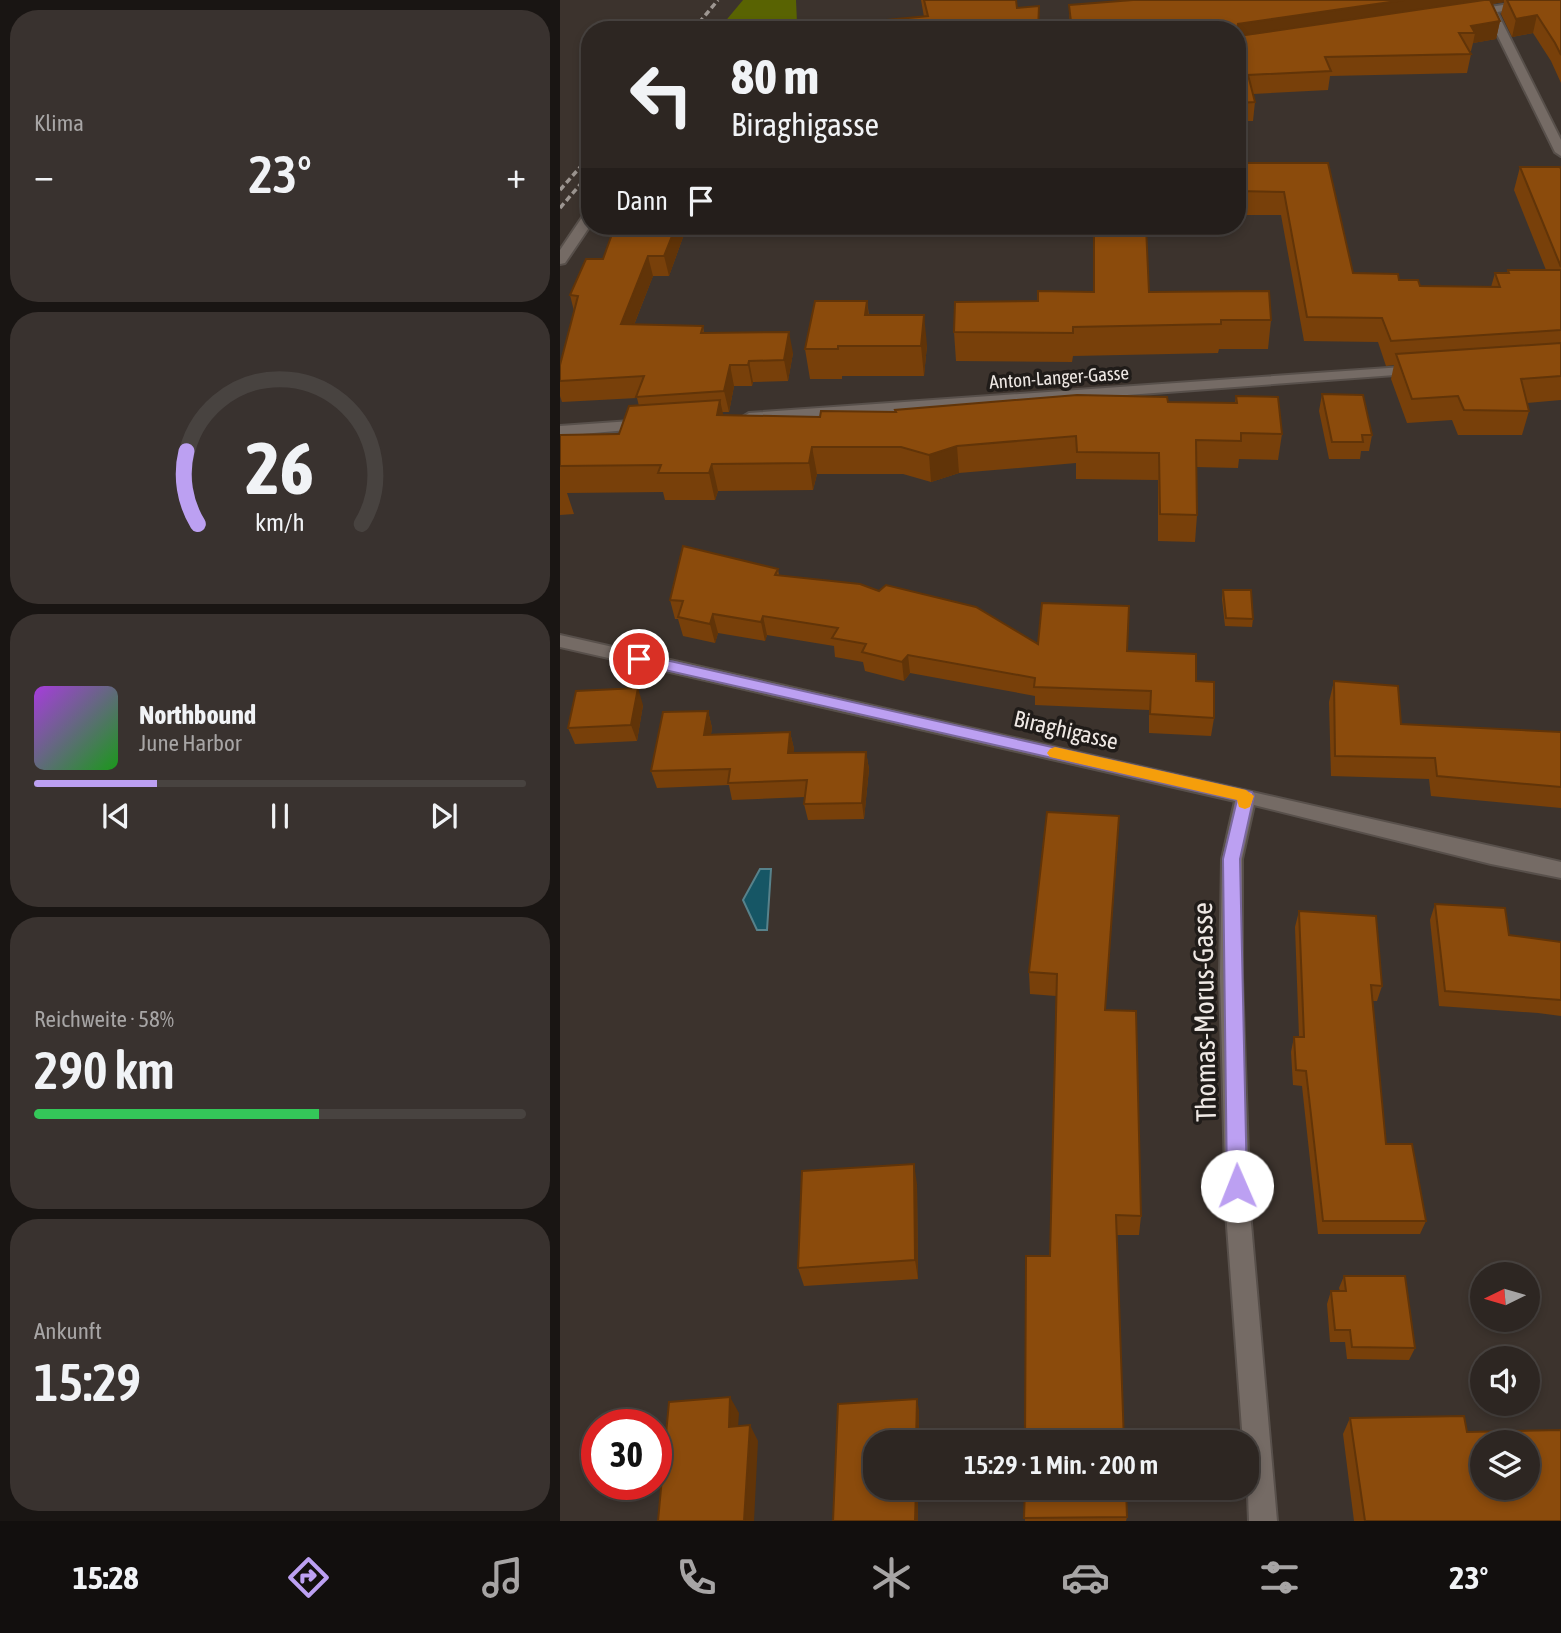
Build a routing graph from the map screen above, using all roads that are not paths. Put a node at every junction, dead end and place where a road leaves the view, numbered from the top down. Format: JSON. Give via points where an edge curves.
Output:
{"nodes":[{"id":1,"x":1557,"y":0,"type":"edge"},
{"id":2,"x":1491,"y":10,"type":"junction"},
{"id":3,"x":1451,"y":16,"type":"edge"},
{"id":4,"x":1561,"y":152,"type":"edge"},
{"id":5,"x":581,"y":229,"type":"edge"},
{"id":6,"x":560,"y":260,"type":"edge"},
{"id":7,"x":1436,"y":369,"type":"edge"},
{"id":8,"x":727,"y":419,"type":"edge"},
{"id":9,"x":657,"y":424,"type":"edge"},
{"id":10,"x":560,"y":431,"type":"edge"},
{"id":11,"x":560,"y":641,"type":"edge"},
{"id":12,"x":1246,"y":796,"type":"junction"},
{"id":13,"x":1561,"y":870,"type":"edge"},
{"id":14,"x":1263,"y":1521,"type":"edge"}],
"edges":[{"from":1,"to":2,"type":"street"},
{"from":2,"to":3,"type":"street"},
{"from":2,"to":4,"type":"street"},
{"from":5,"to":6,"type":"street"},
{"from":7,"to":8,"type":"street","name":"Anton-Langer-Gasse"},
{"from":9,"to":10,"type":"street"},
{"from":11,"to":12,"type":"street","name":"Biraghigasse"},
{"from":12,"to":13,"type":"street","name":"Biraghigasse"},
{"from":12,"to":14,"type":"street","name":"Thomas-Morus-Gasse","via":[[1231,859],[1231,977],[1238,1212]]}]}
